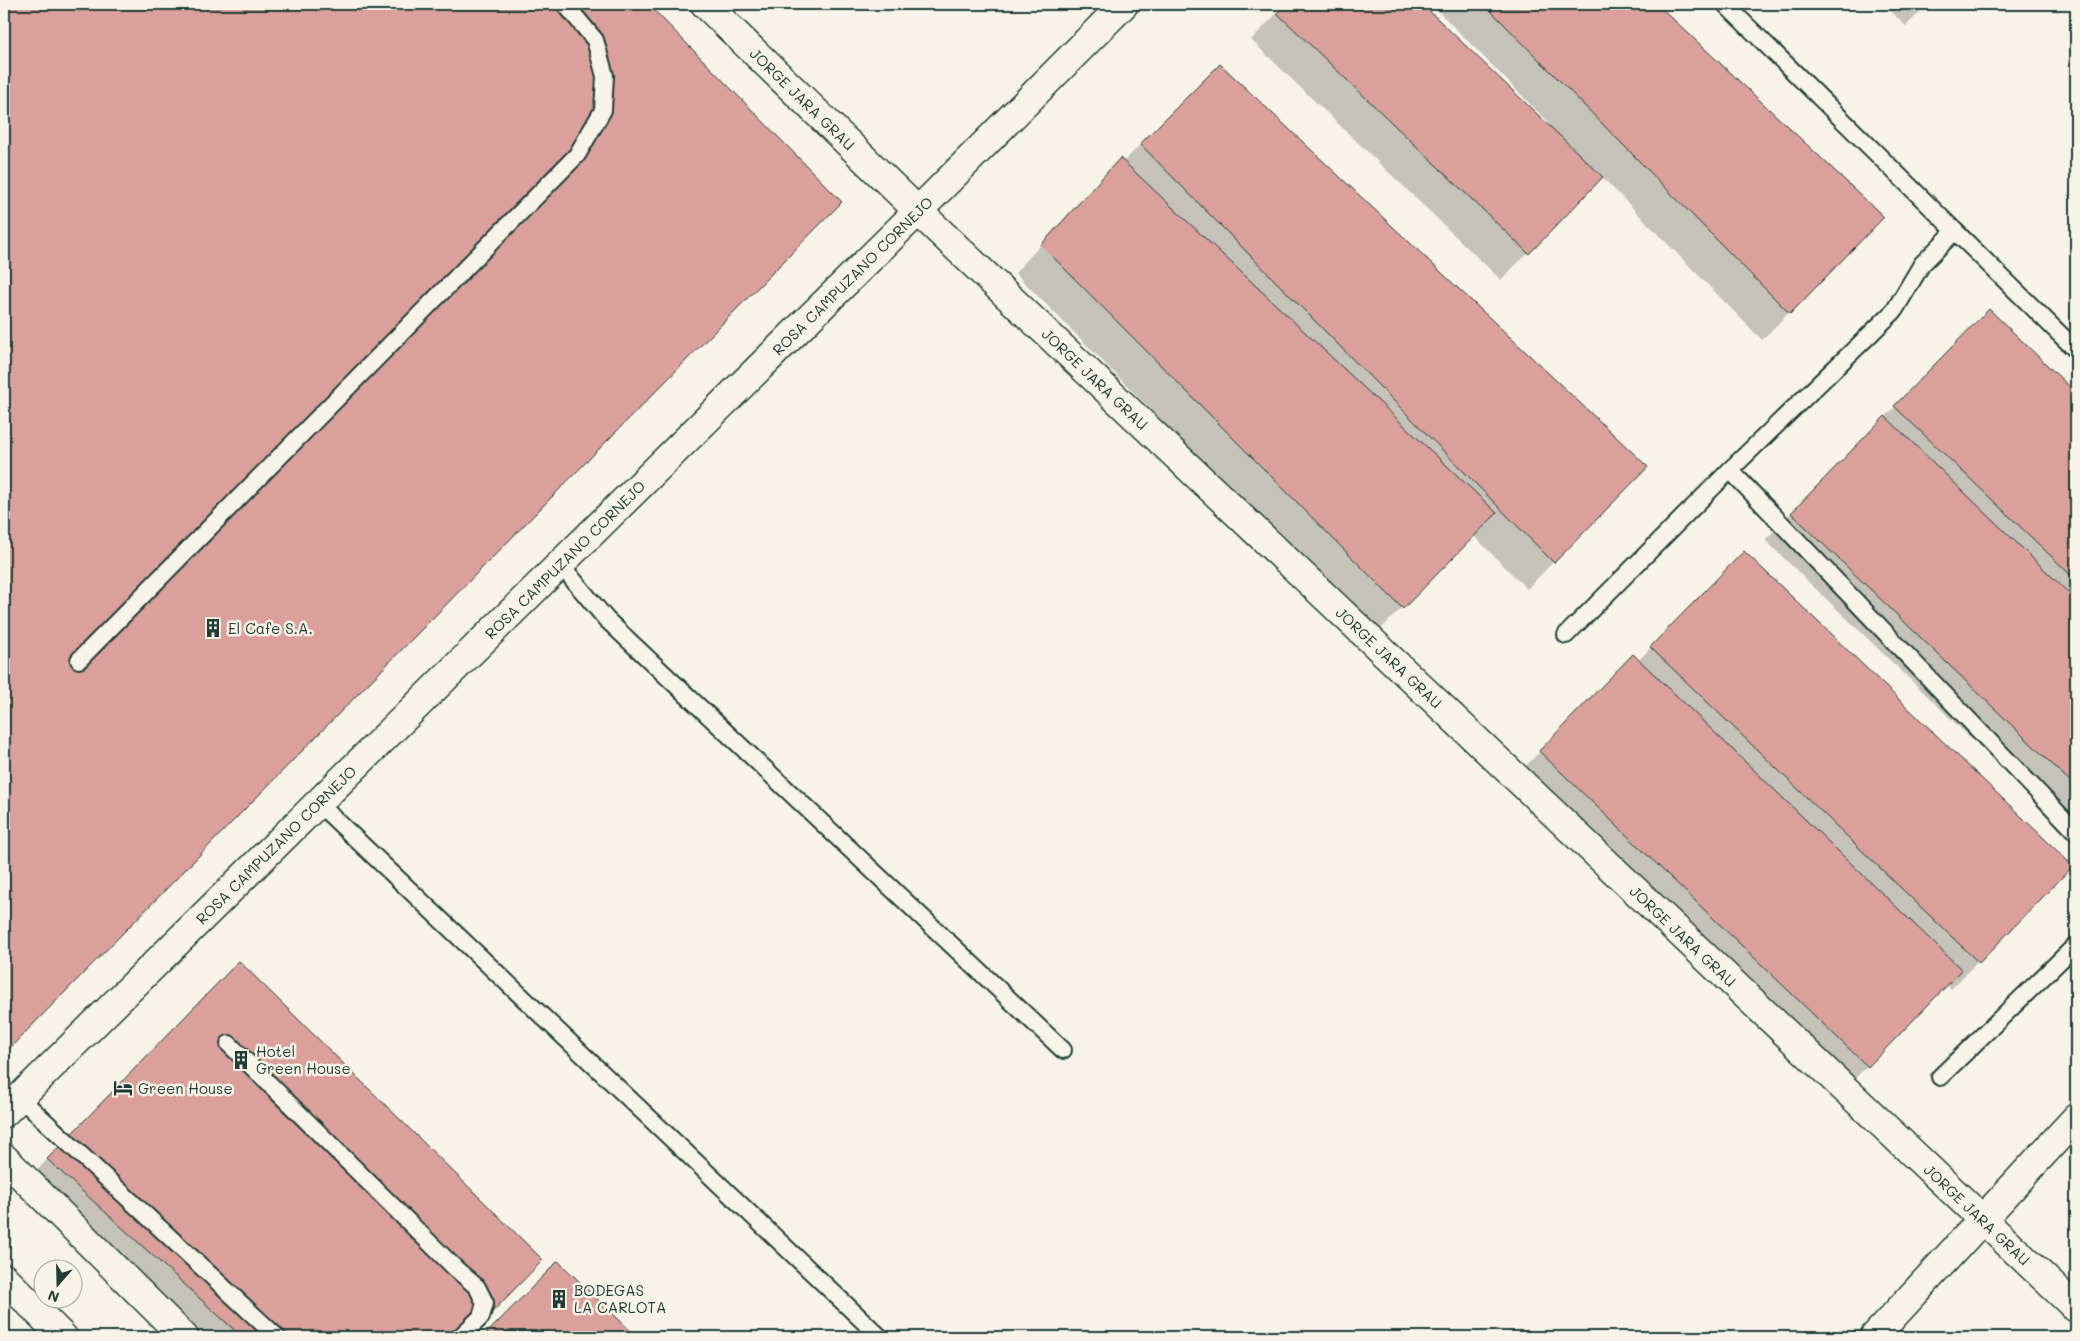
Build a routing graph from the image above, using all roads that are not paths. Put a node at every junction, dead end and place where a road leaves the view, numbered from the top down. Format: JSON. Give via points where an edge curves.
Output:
{"nodes":[{"id":1,"x":565,"y":4,"type":"edge"},
{"id":2,"x":705,"y":4,"type":"edge"},
{"id":3,"x":1124,"y":4,"type":"edge"},
{"id":4,"x":1726,"y":4,"type":"edge"},
{"id":5,"x":918,"y":211,"type":"junction"},
{"id":6,"x":1955,"y":231,"type":"junction"},
{"id":7,"x":2076,"y":350,"type":"edge"},
{"id":8,"x":1730,"y":470,"type":"junction"},
{"id":9,"x":560,"y":564,"type":"junction"},
{"id":10,"x":1566,"y":635,"type":"dead end"},
{"id":11,"x":79,"y":660,"type":"dead end"},
{"id":12,"x":318,"y":803,"type":"junction"},
{"id":13,"x":2076,"y":832,"type":"edge"},
{"id":14,"x":2076,"y":945,"type":"edge"},
{"id":15,"x":229,"y":1044,"type":"dead end"},
{"id":16,"x":1063,"y":1050,"type":"dead end"},
{"id":17,"x":1940,"y":1077,"type":"dead end"},
{"id":18,"x":12,"y":1106,"type":"edge"},
{"id":19,"x":2076,"y":1118,"type":"edge"},
{"id":20,"x":4,"y":1158,"type":"edge"},
{"id":21,"x":1985,"y":1219,"type":"junction"},
{"id":22,"x":4,"y":1278,"type":"edge"},
{"id":23,"x":2076,"y":1308,"type":"edge"},
{"id":24,"x":63,"y":1337,"type":"edge"},
{"id":25,"x":184,"y":1337,"type":"edge"},
{"id":26,"x":277,"y":1337,"type":"edge"},
{"id":27,"x":460,"y":1337,"type":"edge"},
{"id":28,"x":880,"y":1337,"type":"edge"},
{"id":29,"x":1874,"y":1337,"type":"edge"}],
"edges":[{"from":1,"to":11,"type":"lane","via":[[595,40],[605,76],[603,110],[577,155]]},
{"from":2,"to":5,"type":"street","name":"JORGE JARA GRAU"},
{"from":3,"to":5,"type":"street","name":"ROSA CAMPUZANO CORNEJO"},
{"from":4,"to":6,"type":"lane"},
{"from":5,"to":9,"type":"street","name":"ROSA CAMPUZANO CORNEJO"},
{"from":5,"to":21,"type":"street","name":"JORGE JARA GRAU"},
{"from":6,"to":7,"type":"lane"},
{"from":6,"to":8,"type":"lane","via":[[1922,264],[1894,311]]},
{"from":8,"to":10,"type":"lane"},
{"from":8,"to":13,"type":"lane"},
{"from":9,"to":12,"type":"street","name":"ROSA CAMPUZANO CORNEJO"},
{"from":9,"to":16,"type":"lane","via":[[606,619]]},
{"from":12,"to":18,"type":"street","name":"ROSA CAMPUZANO CORNEJO"},
{"from":12,"to":28,"type":"lane"},
{"from":14,"to":17,"type":"lane"},
{"from":15,"to":27,"type":"lane","via":[[477,1287],[485,1303],[481,1317]]},
{"from":18,"to":26,"type":"lane"},
{"from":19,"to":21,"type":"street"},
{"from":20,"to":25,"type":"street"},
{"from":21,"to":23,"type":"street","name":"JORGE JARA GRAU"},
{"from":21,"to":29,"type":"street"},
{"from":22,"to":24,"type":"street"}]}
